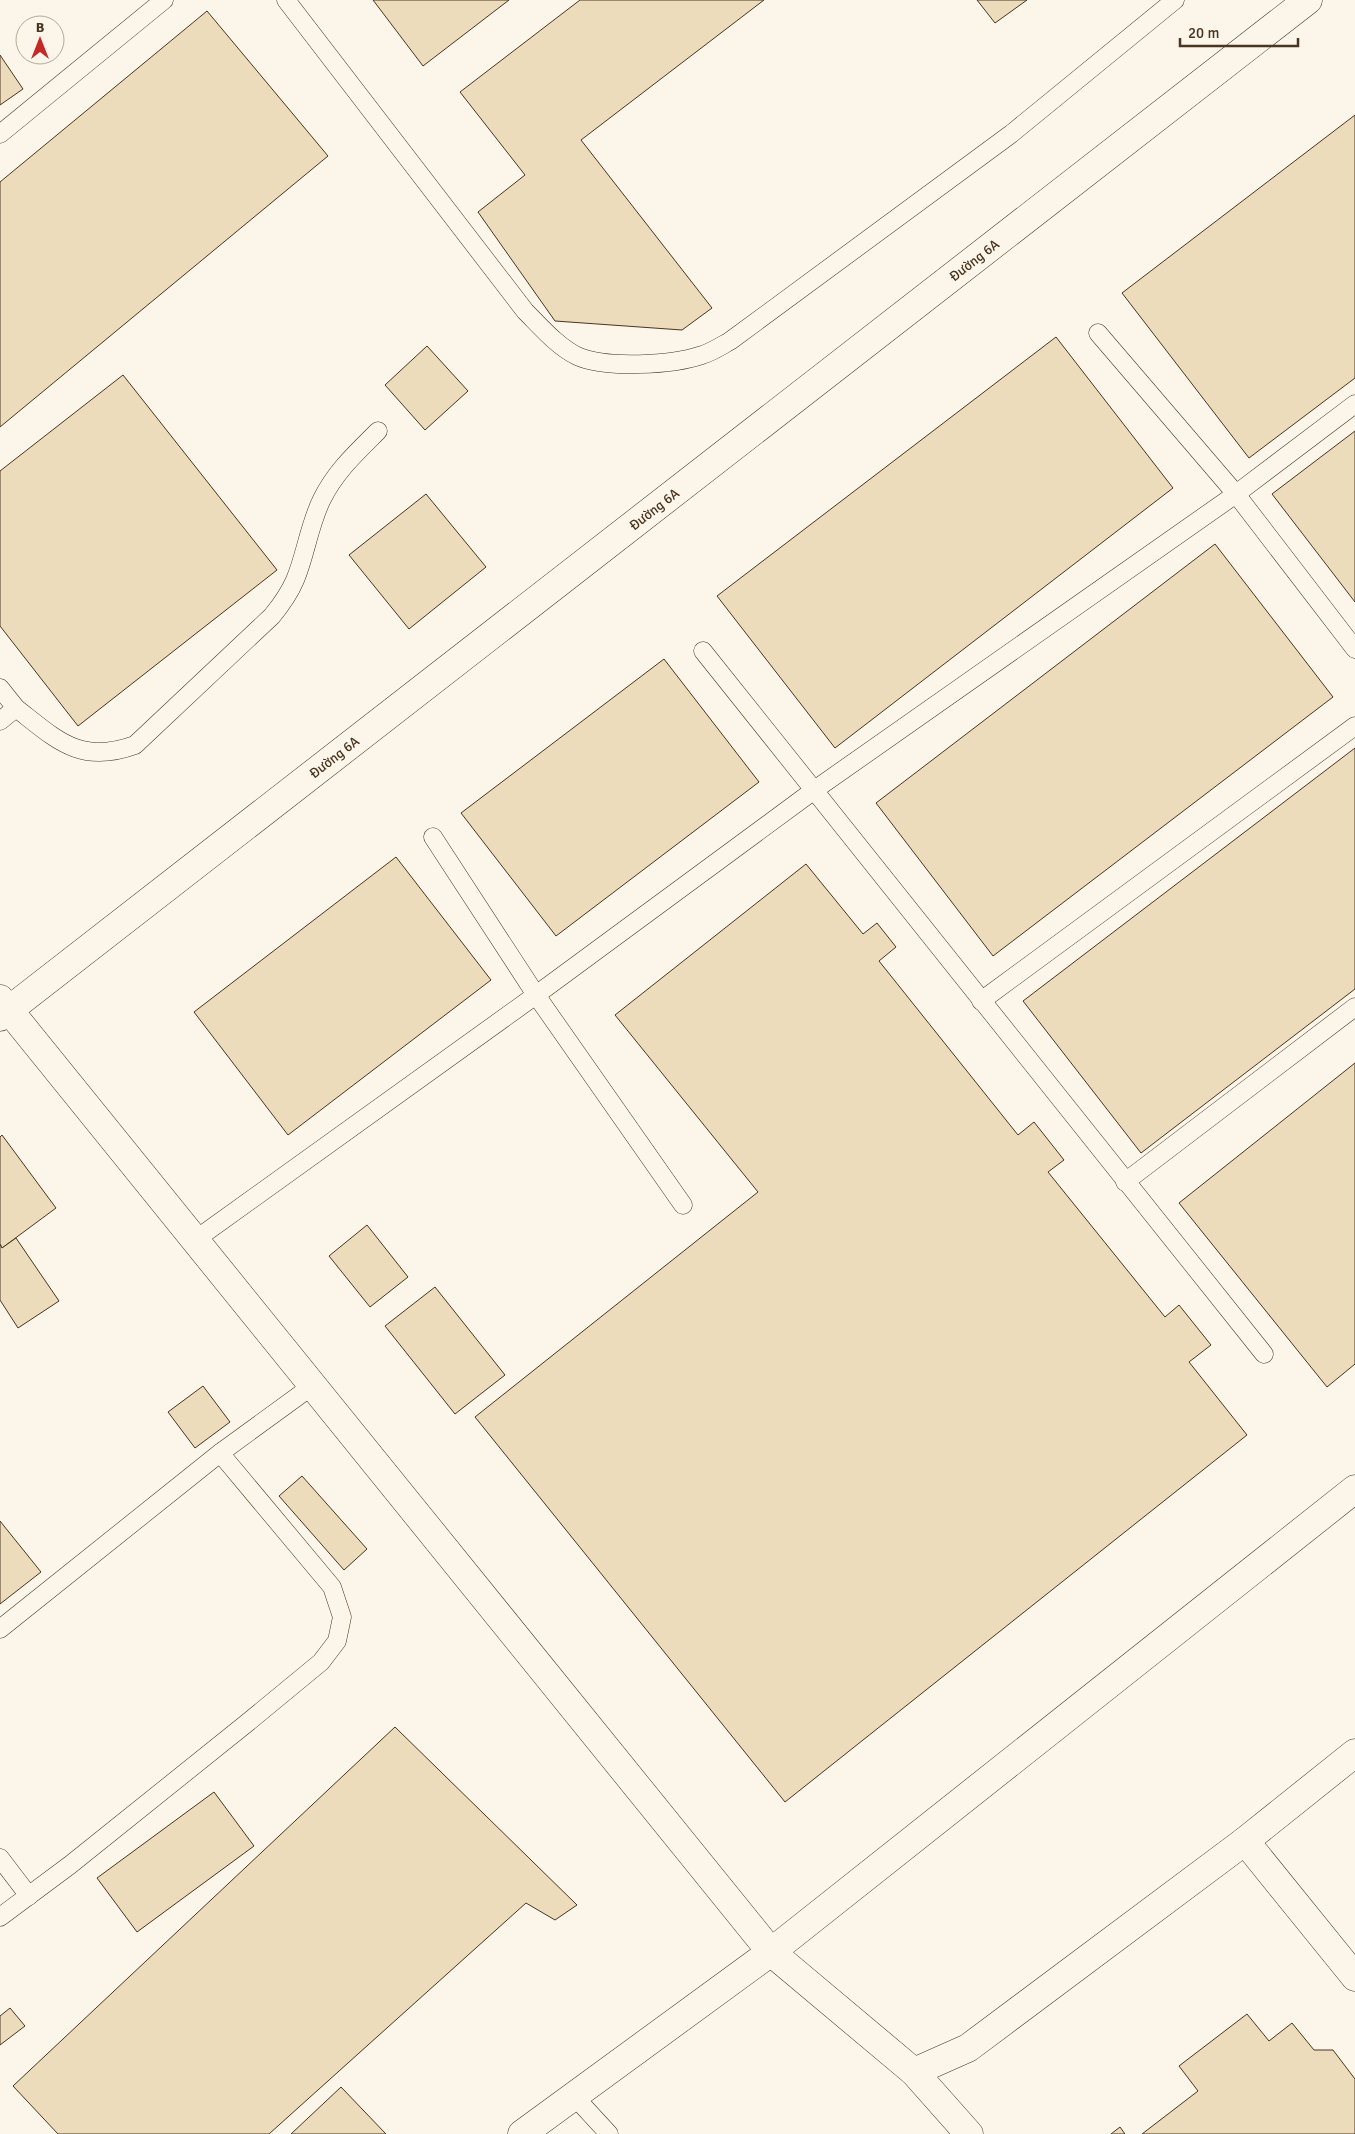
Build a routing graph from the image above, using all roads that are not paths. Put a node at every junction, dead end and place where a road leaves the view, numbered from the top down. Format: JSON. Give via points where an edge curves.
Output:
{"nodes":[{"id":1,"x":164,"y":0,"type":"edge"},
{"id":2,"x":286,"y":0,"type":"edge"},
{"id":3,"x":1176,"y":0,"type":"edge"},
{"id":4,"x":1308,"y":0,"type":"edge"},
{"id":5,"x":0,"y":134,"type":"edge"},
{"id":6,"x":1098,"y":333,"type":"dead end"},
{"id":7,"x":1355,"y":404,"type":"edge"},
{"id":8,"x":378,"y":431,"type":"dead end"},
{"id":9,"x":1236,"y":494,"type":"junction"},
{"id":10,"x":1355,"y":648,"type":"edge"},
{"id":11,"x":703,"y":651,"type":"dead end"},
{"id":12,"x":0,"y":688,"type":"edge"},
{"id":13,"x":16,"y":708,"type":"junction"},
{"id":14,"x":0,"y":721,"type":"edge"},
{"id":15,"x":1355,"y":726,"type":"edge"},
{"id":16,"x":813,"y":790,"type":"junction"},
{"id":17,"x":434,"y":837,"type":"dead end"},
{"id":18,"x":536,"y":995,"type":"junction"},
{"id":19,"x":981,"y":1001,"type":"junction"},
{"id":20,"x":1355,"y":1007,"type":"edge"},
{"id":21,"x":3,"y":1009,"type":"edge"},
{"id":22,"x":1125,"y":1182,"type":"junction"},
{"id":23,"x":683,"y":1205,"type":"dead end"},
{"id":24,"x":195,"y":1240,"type":"junction"},
{"id":25,"x":1264,"y":1354,"type":"dead end"},
{"id":26,"x":312,"y":1386,"type":"junction"},
{"id":27,"x":220,"y":1453,"type":"junction"},
{"id":28,"x":1355,"y":1489,"type":"edge"},
{"id":29,"x":0,"y":1629,"type":"edge"},
{"id":30,"x":1355,"y":1753,"type":"edge"},
{"id":31,"x":1244,"y":1841,"type":"junction"},
{"id":32,"x":0,"y":1858,"type":"edge"},
{"id":33,"x":29,"y":1896,"type":"junction"},
{"id":34,"x":0,"y":1917,"type":"edge"},
{"id":35,"x":771,"y":1952,"type":"junction"},
{"id":36,"x":1355,"y":1977,"type":"edge"},
{"id":37,"x":914,"y":2072,"type":"junction"},
{"id":38,"x":574,"y":2096,"type":"junction"},
{"id":39,"x":522,"y":2134,"type":"edge"},
{"id":40,"x":609,"y":2134,"type":"edge"},
{"id":41,"x":969,"y":2134,"type":"edge"}],
"edges":[{"from":1,"to":5,"type":"lane"},
{"from":2,"to":3,"type":"lane","via":[[525,311],[554,340],[578,356],[608,363],[642,365],[702,355],[730,341],[1011,134]]},
{"from":4,"to":21,"type":"street","name":"Đường 6A"},
{"from":6,"to":9,"type":"lane"},
{"from":7,"to":9,"type":"lane"},
{"from":8,"to":13,"type":"lane","via":[[337,472],[330,484],[286,599],[135,745],[114,753],[91,754],[57,740]]},
{"from":9,"to":10,"type":"lane"},
{"from":9,"to":16,"type":"lane"},
{"from":11,"to":16,"type":"lane"},
{"from":12,"to":13,"type":"lane"},
{"from":13,"to":14,"type":"lane"},
{"from":15,"to":19,"type":"lane"},
{"from":16,"to":18,"type":"lane"},
{"from":16,"to":19,"type":"lane"},
{"from":17,"to":18,"type":"lane"},
{"from":18,"to":23,"type":"lane"},
{"from":18,"to":24,"type":"lane"},
{"from":19,"to":22,"type":"lane"},
{"from":20,"to":22,"type":"lane"},
{"from":21,"to":24,"type":"street"},
{"from":22,"to":25,"type":"lane"},
{"from":24,"to":26,"type":"street"},
{"from":26,"to":27,"type":"lane"},
{"from":26,"to":35,"type":"street"},
{"from":27,"to":29,"type":"lane"},
{"from":27,"to":33,"type":"lane","via":[[332,1587],[342,1617],[337,1641],[321,1662]]},
{"from":28,"to":35,"type":"street"},
{"from":30,"to":31,"type":"street"},
{"from":31,"to":36,"type":"street"},
{"from":31,"to":37,"type":"street","via":[[968,2048]]},
{"from":32,"to":33,"type":"lane"},
{"from":33,"to":34,"type":"lane"},
{"from":35,"to":37,"type":"street"},
{"from":35,"to":38,"type":"street"},
{"from":37,"to":41,"type":"street"},
{"from":38,"to":39,"type":"street"},
{"from":38,"to":40,"type":"lane"}]}
